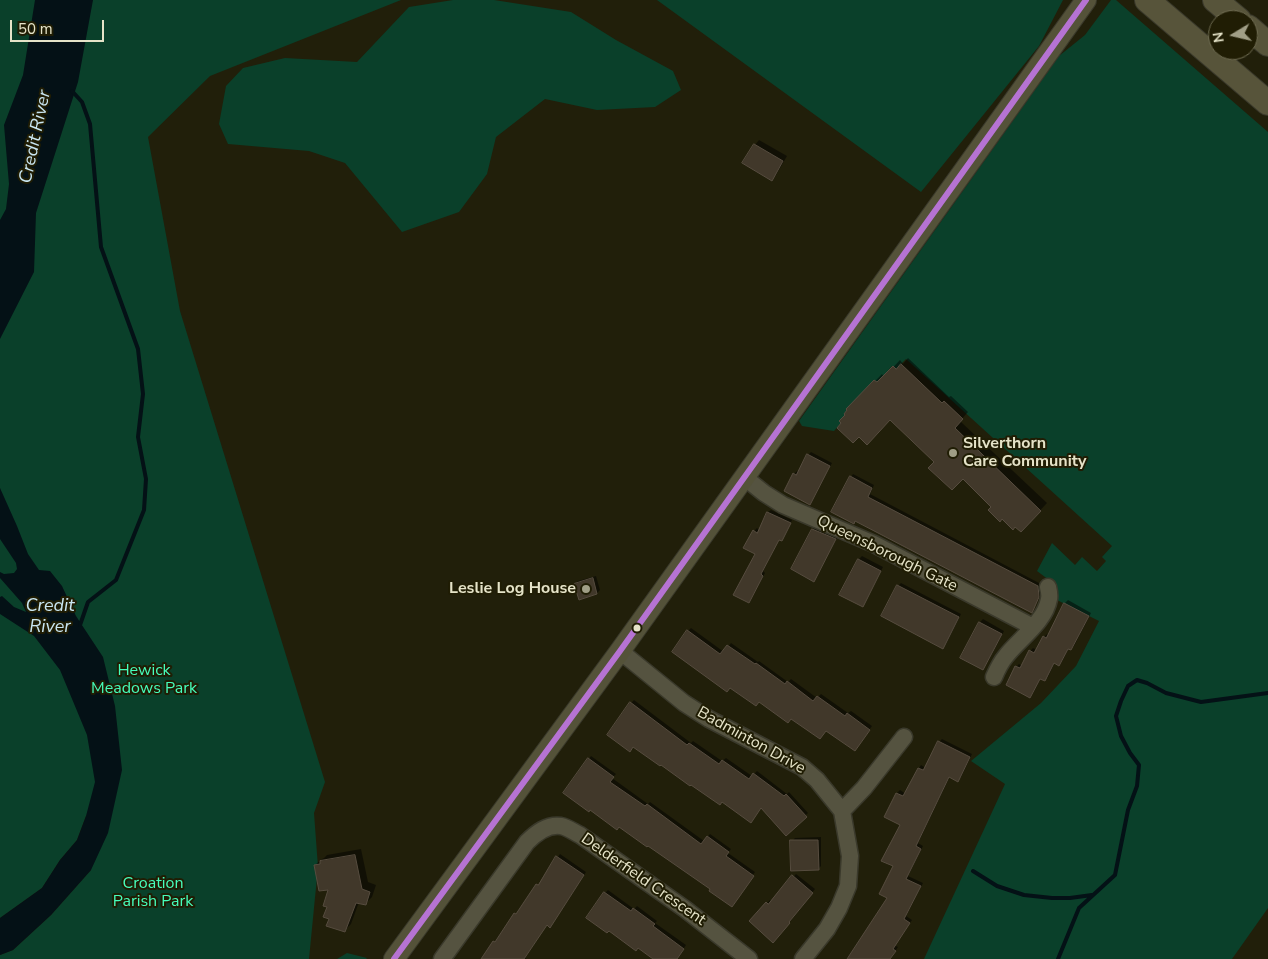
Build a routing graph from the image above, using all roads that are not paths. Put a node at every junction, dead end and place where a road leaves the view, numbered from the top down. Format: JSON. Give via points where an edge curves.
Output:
{"nodes":[{"id":1,"x":1147,"y":0,"type":"edge"},
{"id":2,"x":1215,"y":0,"type":"edge"},
{"id":3,"x":1083,"y":5,"type":"edge"},
{"id":4,"x":1227,"y":10,"type":"edge"},
{"id":5,"x":1258,"y":36,"type":"edge"},
{"id":6,"x":1268,"y":44,"type":"edge"},
{"id":7,"x":1268,"y":103,"type":"edge"},
{"id":8,"x":744,"y":477,"type":"junction"},
{"id":9,"x":1048,"y":587,"type":"dead end"},
{"id":10,"x":1033,"y":627,"type":"junction"},
{"id":11,"x":620,"y":652,"type":"junction"},
{"id":12,"x":994,"y":677,"type":"dead end"},
{"id":13,"x":904,"y":737,"type":"dead end"},
{"id":14,"x":842,"y":810,"type":"junction"},
{"id":15,"x":394,"y":959,"type":"edge"},
{"id":16,"x":442,"y":959,"type":"edge"},
{"id":17,"x":749,"y":959,"type":"edge"},
{"id":18,"x":802,"y":959,"type":"edge"}],
"edges":[{"from":1,"to":7,"type":"highway"},
{"from":2,"to":4,"type":"highway"},
{"from":3,"to":8,"type":"main road"},
{"from":5,"to":6,"type":"highway"},
{"from":8,"to":10,"type":"street","name":"Queensborough Gate","via":[[783,505],[874,544]]},
{"from":8,"to":11,"type":"main road"},
{"from":9,"to":10,"type":"street","via":[[1047,606]]},
{"from":10,"to":12,"type":"street","via":[[1006,655]]},
{"from":11,"to":14,"type":"street","name":"Badminton Drive","via":[[684,703],[802,767]]},
{"from":11,"to":15,"type":"main road"},
{"from":13,"to":14,"type":"street","via":[[864,788]]},
{"from":14,"to":18,"type":"street","name":"Badminton Drive","via":[[850,856],[848,886],[827,929]]},
{"from":16,"to":17,"type":"street","name":"Delderfield Crescent","via":[[527,842],[538,831],[561,826],[580,835],[677,903]]}]}
